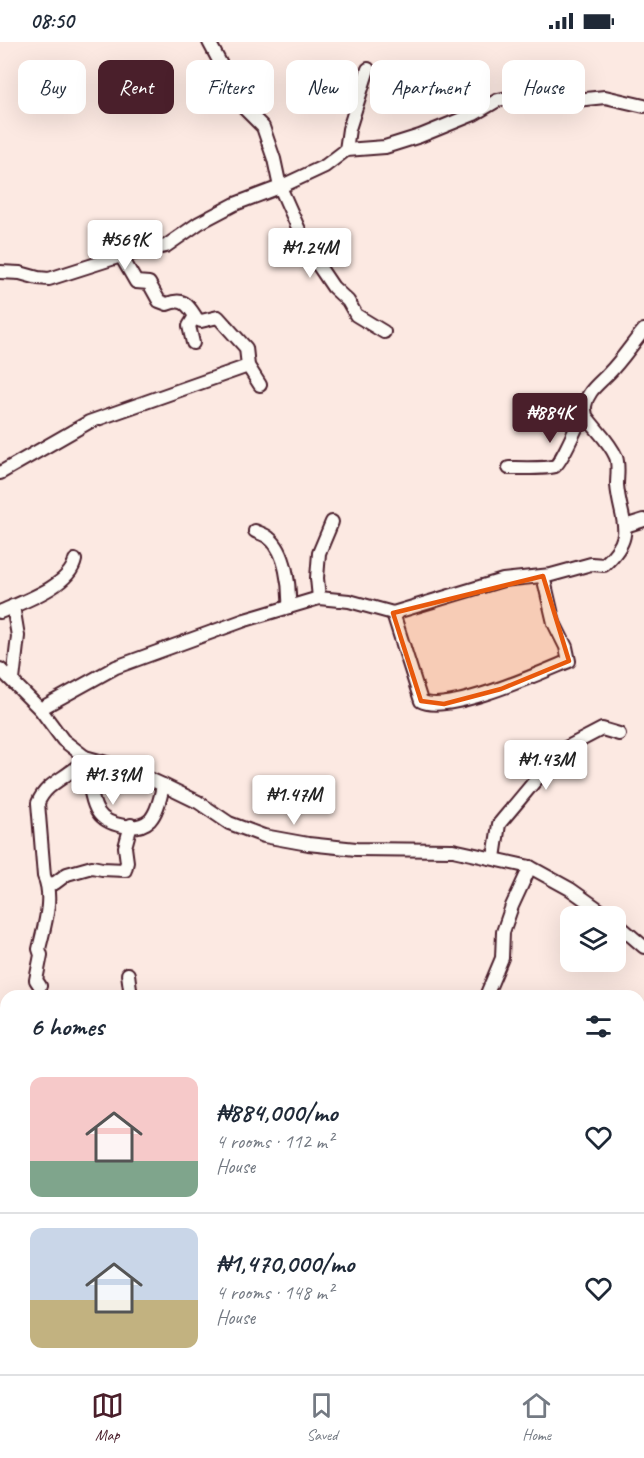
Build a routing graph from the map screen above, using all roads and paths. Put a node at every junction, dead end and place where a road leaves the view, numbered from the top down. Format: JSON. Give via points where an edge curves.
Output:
{"nodes":[{"id":1,"x":209,"y":42,"type":"edge"},
{"id":2,"x":368,"y":69,"type":"dead end"},
{"id":3,"x":644,"y":106,"type":"edge"},
{"id":4,"x":346,"y":150,"type":"junction"},
{"id":5,"x":280,"y":187,"type":"junction"},
{"id":6,"x":121,"y":256,"type":"junction"},
{"id":7,"x":0,"y":272,"type":"edge"},
{"id":8,"x":194,"y":318,"type":"junction"},
{"id":9,"x":644,"y":330,"type":"edge"},
{"id":10,"x":384,"y":332,"type":"dead end"},
{"id":11,"x":193,"y":343,"type":"dead end"},
{"id":12,"x":248,"y":366,"type":"junction"},
{"id":13,"x":260,"y":385,"type":"dead end"},
{"id":14,"x":585,"y":410,"type":"junction"},
{"id":15,"x":509,"y":468,"type":"dead end"},
{"id":16,"x":0,"y":473,"type":"edge"},
{"id":17,"x":644,"y":520,"type":"edge"},
{"id":18,"x":332,"y":522,"type":"dead end"},
{"id":19,"x":625,"y":526,"type":"junction"},
{"id":20,"x":255,"y":531,"type":"dead end"},
{"id":21,"x":75,"y":560,"type":"dead end"},
{"id":22,"x":543,"y":576,"type":"junction"},
{"id":23,"x":319,"y":598,"type":"junction"},
{"id":24,"x":13,"y":606,"type":"junction"},
{"id":25,"x":289,"y":607,"type":"junction"},
{"id":26,"x":0,"y":612,"type":"edge"},
{"id":27,"x":393,"y":614,"type":"junction"},
{"id":28,"x":0,"y":669,"type":"edge"},
{"id":29,"x":13,"y":680,"type":"junction"},
{"id":30,"x":40,"y":709,"type":"junction"},
{"id":31,"x":619,"y":734,"type":"dead end"},
{"id":32,"x":85,"y":757,"type":"junction"},
{"id":33,"x":163,"y":785,"type":"junction"},
{"id":34,"x":131,"y":825,"type":"junction"},
{"id":35,"x":494,"y":858,"type":"junction"},
{"id":36,"x":530,"y":867,"type":"junction"},
{"id":37,"x":47,"y":884,"type":"junction"},
{"id":38,"x":587,"y":906,"type":"edge"},
{"id":39,"x":626,"y":931,"type":"edge"},
{"id":40,"x":644,"y":947,"type":"edge"},
{"id":41,"x":128,"y":974,"type":"dead end"},
{"id":42,"x":40,"y":986,"type":"dead end"},
{"id":43,"x":130,"y":990,"type":"edge"},
{"id":44,"x":489,"y":990,"type":"edge"}],
"edges":[{"from":1,"to":5,"type":"street","via":[[244,108],[263,127]]},
{"from":2,"to":4,"type":"street"},
{"from":3,"to":4,"type":"street","via":[[605,97],[537,104],[512,97],[420,136],[385,147]]},
{"from":4,"to":5,"type":"street","via":[[325,166]]},
{"from":5,"to":6,"type":"street","via":[[235,204],[166,246]]},
{"from":5,"to":10,"type":"street","via":[[308,250],[333,287],[356,315]]},
{"from":6,"to":7,"type":"street","via":[[49,279]]},
{"from":6,"to":8,"type":"street","via":[[136,282],[149,283],[159,301],[181,301]]},
{"from":8,"to":11,"type":"street","via":[[189,326]]},
{"from":8,"to":12,"type":"street","via":[[201,321],[218,317],[246,348]]},
{"from":9,"to":14,"type":"street","via":[[593,387]]},
{"from":12,"to":13,"type":"street"},
{"from":12,"to":16,"type":"street","via":[[89,422]]},
{"from":14,"to":15,"type":"street","via":[[560,462],[553,467]]},
{"from":14,"to":19,"type":"street","via":[[617,460],[617,486]]},
{"from":17,"to":19,"type":"street"},
{"from":18,"to":23,"type":"street","via":[[319,553]]},
{"from":19,"to":22,"type":"street","via":[[617,554],[604,565],[591,564]]},
{"from":20,"to":25,"type":"street","via":[[270,538],[281,557],[290,590]]},
{"from":21,"to":24,"type":"street","via":[[74,568],[62,580]]},
{"from":22,"to":27,"type":"street","via":[[503,580]]},
{"from":22,"to":27,"type":"street","via":[[554,623],[569,661],[501,689],[444,704],[428,705],[421,701]]},
{"from":23,"to":25,"type":"street"},
{"from":23,"to":27,"type":"street","via":[[349,601]]},
{"from":24,"to":26,"type":"street"},
{"from":24,"to":29,"type":"street","via":[[18,636]]},
{"from":25,"to":30,"type":"street","via":[[116,667]]},
{"from":28,"to":29,"type":"street"},
{"from":29,"to":30,"type":"street"},
{"from":30,"to":32,"type":"street","via":[[63,740]]},
{"from":31,"to":35,"type":"street","via":[[602,729],[560,751],[499,824]]},
{"from":32,"to":33,"type":"street"},
{"from":32,"to":34,"type":"street","via":[[96,811],[103,819]]},
{"from":32,"to":37,"type":"street","via":[[78,768],[48,786],[38,803]]},
{"from":33,"to":34,"type":"street","via":[[150,820]]},
{"from":33,"to":35,"type":"street","via":[[229,823],[264,836],[356,849],[453,850]]},
{"from":34,"to":37,"type":"street","via":[[125,847],[126,870],[92,867]]},
{"from":35,"to":36,"type":"street"},
{"from":36,"to":38,"type":"street","via":[[570,889]]},
{"from":36,"to":44,"type":"street","via":[[512,906],[503,933],[502,958]]},
{"from":37,"to":42,"type":"street","via":[[36,980]]},
{"from":39,"to":40,"type":"street"},
{"from":41,"to":43,"type":"street"}]}
